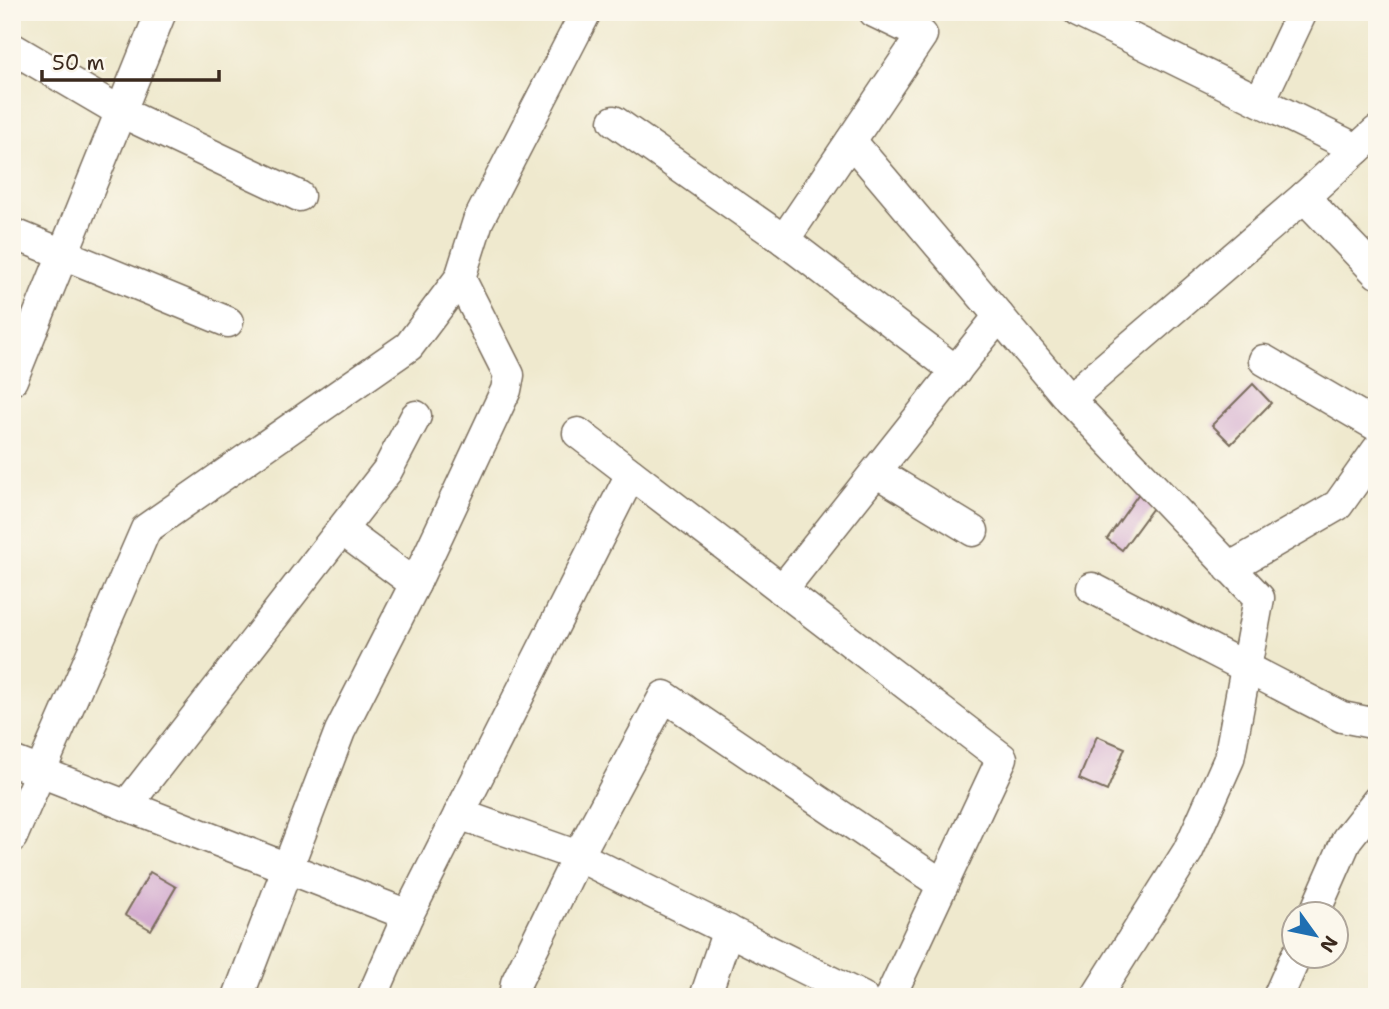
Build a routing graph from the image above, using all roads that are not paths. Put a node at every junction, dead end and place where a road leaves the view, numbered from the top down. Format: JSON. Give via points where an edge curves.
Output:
{"nodes":[{"id":1,"x":162,"y":12,"type":"edge"},
{"id":2,"x":586,"y":12,"type":"edge"},
{"id":3,"x":874,"y":12,"type":"edge"},
{"id":4,"x":1078,"y":12,"type":"edge"},
{"id":5,"x":1302,"y":12,"type":"edge"},
{"id":6,"x":1134,"y":24,"type":"edge"},
{"id":7,"x":12,"y":48,"type":"edge"},
{"id":8,"x":1261,"y":101,"type":"junction"},
{"id":9,"x":121,"y":112,"type":"junction"},
{"id":10,"x":614,"y":121,"type":"dead end"},
{"id":11,"x":1367,"y":140,"type":"edge"},
{"id":12,"x":851,"y":141,"type":"junction"},
{"id":13,"x":299,"y":196,"type":"dead end"},
{"id":14,"x":1304,"y":197,"type":"junction"},
{"id":15,"x":12,"y":233,"type":"edge"},
{"id":16,"x":784,"y":240,"type":"junction"},
{"id":17,"x":63,"y":254,"type":"junction"},
{"id":18,"x":1377,"y":273,"type":"edge"},
{"id":19,"x":460,"y":278,"type":"junction"},
{"id":20,"x":999,"y":316,"type":"junction"},
{"id":21,"x":228,"y":322,"type":"dead end"},
{"id":22,"x":1264,"y":360,"type":"dead end"},
{"id":23,"x":956,"y":371,"type":"junction"},
{"id":24,"x":12,"y":380,"type":"edge"},
{"id":25,"x":1069,"y":399,"type":"junction"},
{"id":26,"x":416,"y":416,"type":"dead end"},
{"id":27,"x":1377,"y":426,"type":"edge"},
{"id":28,"x":578,"y":433,"type":"dead end"},
{"id":29,"x":1377,"y":450,"type":"edge"},
{"id":30,"x":876,"y":472,"type":"junction"},
{"id":31,"x":631,"y":474,"type":"junction"},
{"id":32,"x":342,"y":530,"type":"junction"},
{"id":33,"x":973,"y":531,"type":"dead end"},
{"id":34,"x":1229,"y":568,"type":"junction"},
{"id":35,"x":415,"y":584,"type":"junction"},
{"id":36,"x":1093,"y":588,"type":"dead end"},
{"id":37,"x":782,"y":590,"type":"junction"},
{"id":38,"x":1247,"y":667,"type":"junction"},
{"id":39,"x":1377,"y":724,"type":"edge"},
{"id":40,"x":12,"y":761,"type":"edge"},
{"id":41,"x":40,"y":772,"type":"junction"},
{"id":42,"x":1377,"y":801,"type":"edge"},
{"id":43,"x":127,"y":805,"type":"junction"},
{"id":44,"x":459,"y":814,"type":"junction"},
{"id":45,"x":12,"y":837,"type":"edge"},
{"id":46,"x":578,"y":856,"type":"junction"},
{"id":47,"x":287,"y":868,"type":"junction"},
{"id":48,"x":943,"y":885,"type":"junction"},
{"id":49,"x":1321,"y":900,"type":"edge"},
{"id":50,"x":408,"y":915,"type":"junction"},
{"id":51,"x":728,"y":930,"type":"junction"},
{"id":52,"x":1290,"y":970,"type":"edge"},
{"id":53,"x":238,"y":997,"type":"edge"},
{"id":54,"x":372,"y":997,"type":"edge"},
{"id":55,"x":514,"y":997,"type":"edge"},
{"id":56,"x":705,"y":997,"type":"edge"},
{"id":57,"x":862,"y":997,"type":"edge"},
{"id":58,"x":890,"y":997,"type":"edge"},
{"id":59,"x":1096,"y":997,"type":"edge"},
{"id":60,"x":1278,"y":997,"type":"edge"}],
"edges":[{"from":1,"to":9,"type":"street"},
{"from":2,"to":19,"type":"street","via":[[478,221]]},
{"from":3,"to":12,"type":"street","via":[[922,35]]},
{"from":4,"to":6,"type":"street"},
{"from":5,"to":8,"type":"street"},
{"from":6,"to":8,"type":"street"},
{"from":7,"to":9,"type":"street"},
{"from":8,"to":11,"type":"street"},
{"from":9,"to":13,"type":"street"},
{"from":9,"to":17,"type":"street"},
{"from":10,"to":16,"type":"street"},
{"from":11,"to":14,"type":"street"},
{"from":12,"to":16,"type":"street"},
{"from":12,"to":20,"type":"street"},
{"from":14,"to":18,"type":"street"},
{"from":14,"to":25,"type":"street"},
{"from":15,"to":17,"type":"street"},
{"from":16,"to":23,"type":"street"},
{"from":17,"to":21,"type":"street"},
{"from":17,"to":24,"type":"street"},
{"from":19,"to":35,"type":"street","via":[[509,375]]},
{"from":19,"to":41,"type":"street","via":[[409,346],[146,528]]},
{"from":20,"to":23,"type":"street"},
{"from":20,"to":25,"type":"street"},
{"from":22,"to":27,"type":"street"},
{"from":23,"to":30,"type":"street"},
{"from":25,"to":34,"type":"street"},
{"from":26,"to":32,"type":"street","via":[[387,471]]},
{"from":28,"to":31,"type":"street"},
{"from":29,"to":34,"type":"street","via":[[1338,505]]},
{"from":30,"to":33,"type":"street"},
{"from":30,"to":37,"type":"street"},
{"from":31,"to":37,"type":"street"},
{"from":31,"to":44,"type":"street"},
{"from":32,"to":35,"type":"street"},
{"from":32,"to":43,"type":"street"},
{"from":34,"to":38,"type":"street","via":[[1259,598]]},
{"from":35,"to":47,"type":"street","via":[[340,731]]},
{"from":36,"to":38,"type":"street"},
{"from":37,"to":48,"type":"street","via":[[1002,758]]},
{"from":38,"to":39,"type":"street","via":[[1342,717]]},
{"from":38,"to":59,"type":"street","via":[[1229,759],[1188,851]]},
{"from":40,"to":41,"type":"street"},
{"from":41,"to":43,"type":"street"},
{"from":41,"to":45,"type":"street"},
{"from":42,"to":49,"type":"street","via":[[1347,839]]},
{"from":43,"to":47,"type":"street"},
{"from":44,"to":46,"type":"street"},
{"from":44,"to":50,"type":"street"},
{"from":46,"to":48,"type":"street","via":[[664,696]]},
{"from":46,"to":51,"type":"street"},
{"from":46,"to":55,"type":"street","via":[[516,983]]},
{"from":47,"to":50,"type":"street"},
{"from":47,"to":53,"type":"street"},
{"from":48,"to":58,"type":"street"},
{"from":50,"to":54,"type":"street"},
{"from":51,"to":56,"type":"street"},
{"from":51,"to":57,"type":"street"},
{"from":52,"to":60,"type":"street"}]}
